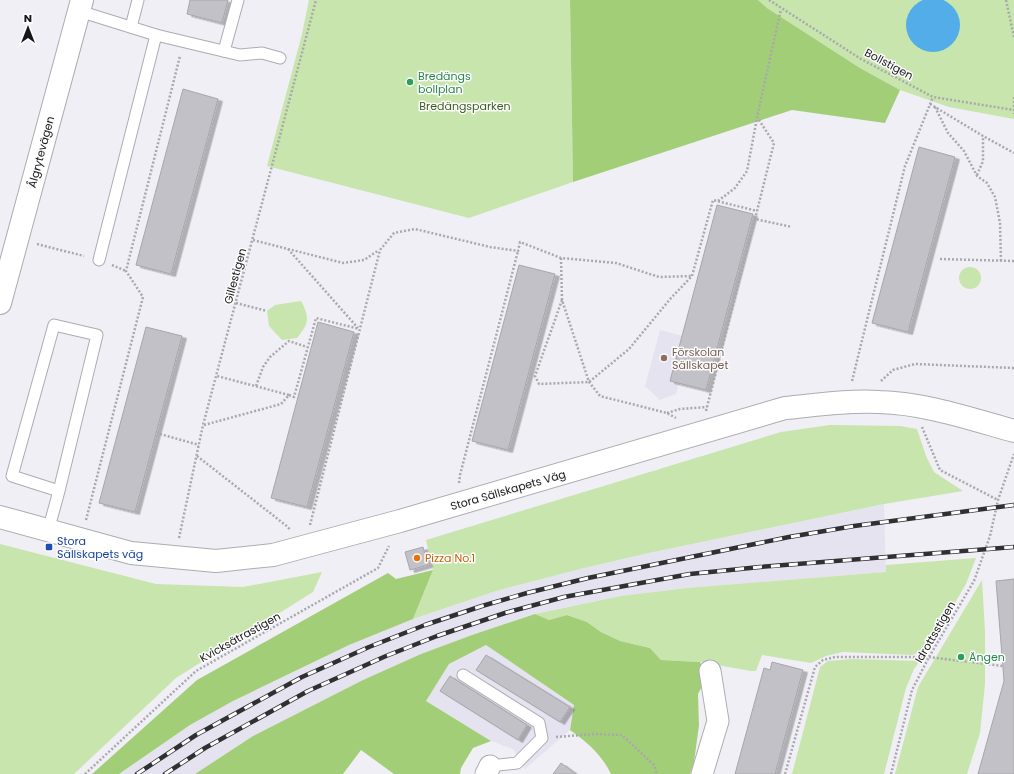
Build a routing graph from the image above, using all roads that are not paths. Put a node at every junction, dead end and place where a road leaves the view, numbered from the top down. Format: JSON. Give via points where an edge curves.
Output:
{"nodes":[{"id":1,"x":138,"y":0,"type":"edge"},
{"id":2,"x":238,"y":0,"type":"edge"},
{"id":3,"x":81,"y":6,"type":"edge"},
{"id":4,"x":131,"y":27,"type":"junction"},
{"id":5,"x":156,"y":35,"type":"junction"},
{"id":6,"x":224,"y":51,"type":"junction"},
{"id":7,"x":280,"y":58,"type":"dead end"},
{"id":8,"x":99,"y":260,"type":"road end"},
{"id":9,"x":0,"y":303,"type":"edge"},
{"id":10,"x":1014,"y":431,"type":"edge"},
{"id":11,"x":59,"y":491,"type":"junction"},
{"id":12,"x":0,"y":517,"type":"edge"},
{"id":13,"x":48,"y":531,"type":"junction"},
{"id":14,"x":710,"y":671,"type":"dead end"},
{"id":15,"x":463,"y":675,"type":"dead end"},
{"id":16,"x":488,"y":770,"type":"edge"},
{"id":17,"x":702,"y":774,"type":"edge"}],
"edges":[{"from":1,"to":4,"type":"lane"},
{"from":2,"to":6,"type":"lane"},
{"from":3,"to":4,"type":"lane"},
{"from":3,"to":9,"type":"street","name":"Ålgrytevägen"},
{"from":4,"to":5,"type":"lane"},
{"from":5,"to":6,"type":"lane"},
{"from":5,"to":8,"type":"lane"},
{"from":6,"to":7,"type":"lane","via":[[240,55],[262,53]]},
{"from":10,"to":13,"type":"street","name":"Stora Sällskapets Väg","via":[[940,411],[881,402],[847,402],[785,408],[400,521],[304,540],[273,555],[223,560],[175,558],[131,552]]},
{"from":11,"to":11,"type":"lane","via":[[97,335],[54,325],[12,476]]},
{"from":11,"to":13,"type":"lane"},
{"from":12,"to":13,"type":"street","name":"Stora Sällskapets Väg"},
{"from":14,"to":17,"type":"street","via":[[718,721]]},
{"from":15,"to":16,"type":"lane","via":[[539,723],[542,738],[518,763]]}]}
